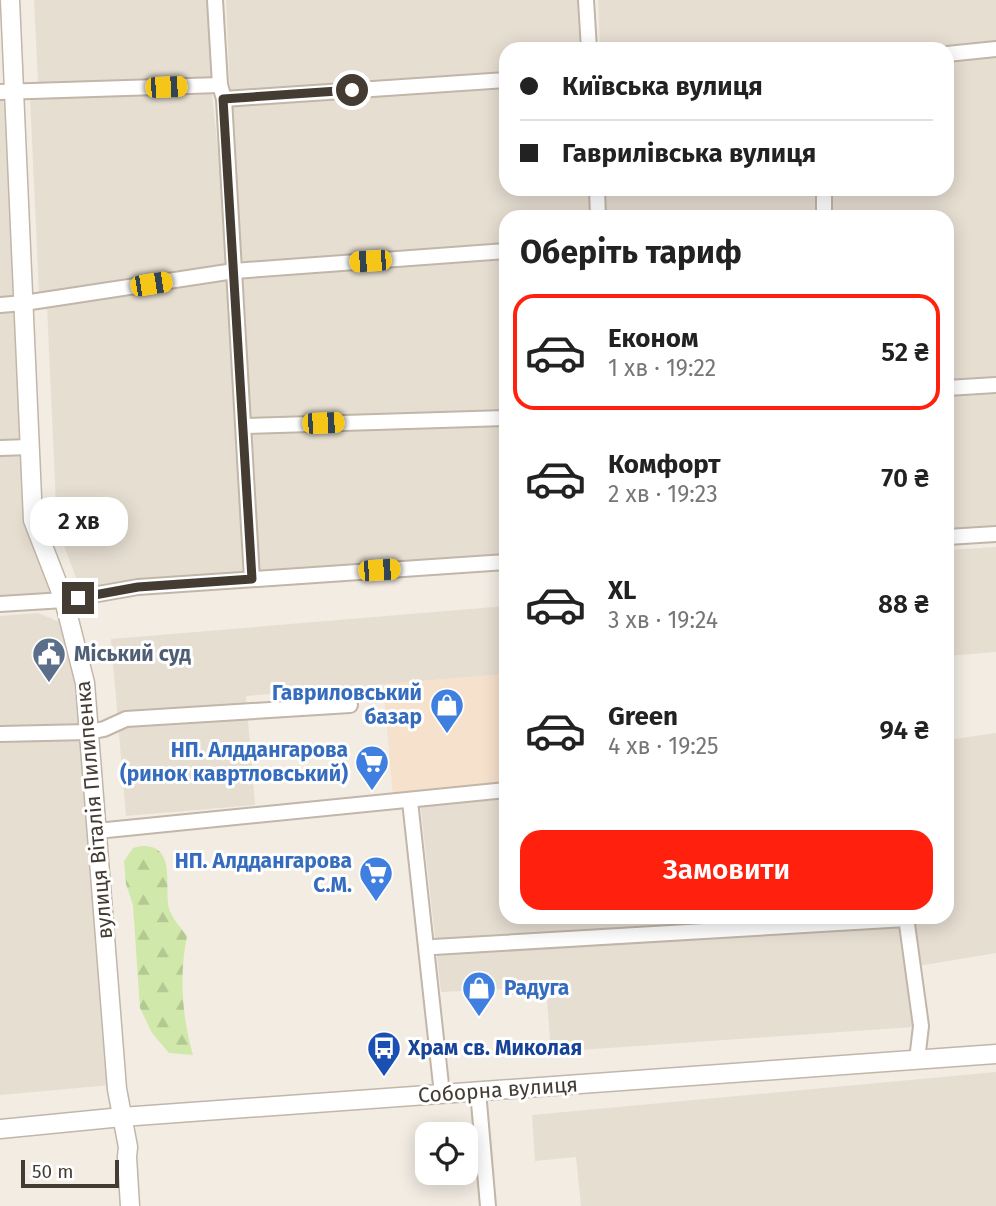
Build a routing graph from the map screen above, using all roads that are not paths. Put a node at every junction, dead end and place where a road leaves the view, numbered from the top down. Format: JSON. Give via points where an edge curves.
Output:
{"nodes":[{"id":1,"x":10,"y":0,"type":"edge"},
{"id":2,"x":215,"y":0,"type":"edge"},
{"id":3,"x":586,"y":0,"type":"edge"},
{"id":4,"x":589,"y":42,"type":"edge"},
{"id":5,"x":996,"y":49,"type":"edge"},
{"id":6,"x":954,"y":53,"type":"edge"},
{"id":7,"x":499,"y":80,"type":"edge"},
{"id":8,"x":7,"y":92,"type":"edge"},
{"id":9,"x":222,"y":92,"type":"junction"},
{"id":10,"x":499,"y":252,"type":"edge"},
{"id":11,"x":234,"y":271,"type":"junction"},
{"id":12,"x":24,"y":303,"type":"junction"},
{"id":13,"x":0,"y":304,"type":"edge"},
{"id":14,"x":996,"y":386,"type":"edge"},
{"id":15,"x":954,"y":388,"type":"edge"},
{"id":16,"x":499,"y":418,"type":"edge"},
{"id":17,"x":244,"y":426,"type":"junction"},
{"id":18,"x":30,"y":447,"type":"junction"},
{"id":19,"x":0,"y":449,"type":"edge"},
{"id":20,"x":996,"y":534,"type":"edge"},
{"id":21,"x":954,"y":537,"type":"edge"},
{"id":22,"x":499,"y":562,"type":"edge"},
{"id":23,"x":252,"y":579,"type":"junction"},
{"id":24,"x":64,"y":600,"type":"junction"},
{"id":25,"x":0,"y":604,"type":"edge"},
{"id":26,"x":350,"y":705,"type":"dead end"},
{"id":27,"x":89,"y":732,"type":"junction"},
{"id":28,"x":0,"y":734,"type":"edge"},
{"id":29,"x":499,"y":791,"type":"edge"},
{"id":30,"x":413,"y":800,"type":"junction"},
{"id":31,"x":97,"y":831,"type":"junction"},
{"id":32,"x":808,"y":924,"type":"edge"},
{"id":33,"x":907,"y":924,"type":"edge"},
{"id":34,"x":434,"y":947,"type":"junction"},
{"id":35,"x":432,"y":1015,"type":"junction"},
{"id":36,"x":996,"y":1054,"type":"edge"},
{"id":37,"x":917,"y":1060,"type":"junction"},
{"id":38,"x":478,"y":1091,"type":"junction"},
{"id":39,"x":442,"y":1094,"type":"junction"},
{"id":40,"x":122,"y":1117,"type":"junction"},
{"id":41,"x":0,"y":1129,"type":"edge"},
{"id":42,"x":130,"y":1206,"type":"edge"},
{"id":43,"x":488,"y":1206,"type":"edge"}],
"edges":[{"from":1,"to":8,"type":"street","name":"вулиця Віталія Пилипенка"},
{"from":2,"to":9,"type":"street"},
{"from":3,"to":4,"type":"street"},
{"from":5,"to":6,"type":"street"},
{"from":7,"to":9,"type":"street"},
{"from":8,"to":9,"type":"street"},
{"from":8,"to":12,"type":"street","name":"вулиця Віталія Пилипенка"},
{"from":9,"to":11,"type":"street"},
{"from":10,"to":11,"type":"street"},
{"from":11,"to":12,"type":"street"},
{"from":11,"to":17,"type":"street"},
{"from":12,"to":13,"type":"street"},
{"from":12,"to":18,"type":"street","name":"вулиця Віталія Пилипенка"},
{"from":14,"to":15,"type":"street"},
{"from":16,"to":17,"type":"street"},
{"from":17,"to":23,"type":"street"},
{"from":18,"to":19,"type":"street"},
{"from":18,"to":24,"type":"street","name":"вулиця Віталія Пилипенка","via":[[33,520]]},
{"from":20,"to":21,"type":"street"},
{"from":22,"to":23,"type":"street"},
{"from":23,"to":24,"type":"street","via":[[138,587]]},
{"from":24,"to":25,"type":"street"},
{"from":24,"to":27,"type":"street","name":"вулиця Віталія Пилипенка","via":[[85,683]]},
{"from":26,"to":27,"type":"street","via":[[126,719]]},
{"from":27,"to":28,"type":"street"},
{"from":27,"to":31,"type":"street","name":"вулиця Віталія Пилипенка"},
{"from":29,"to":30,"type":"street"},
{"from":30,"to":31,"type":"street"},
{"from":30,"to":34,"type":"street"},
{"from":30,"to":35,"type":"street"},
{"from":31,"to":40,"type":"street","name":"вулиця Віталія Пилипенка"},
{"from":32,"to":34,"type":"street"},
{"from":33,"to":37,"type":"street","via":[[921,1026]]},
{"from":34,"to":35,"type":"street","via":[[440,1002]]},
{"from":35,"to":39,"type":"street"},
{"from":36,"to":37,"type":"street","name":"Соборна вулиця"},
{"from":37,"to":38,"type":"street","name":"Соборна вулиця"},
{"from":38,"to":39,"type":"street","name":"Соборна вулиця"},
{"from":38,"to":43,"type":"street"},
{"from":39,"to":40,"type":"street","name":"Соборна вулиця"},
{"from":40,"to":41,"type":"street","name":"Соборна вулиця"},
{"from":40,"to":42,"type":"street","name":"вулиця Віталія Пилипенка"}]}
